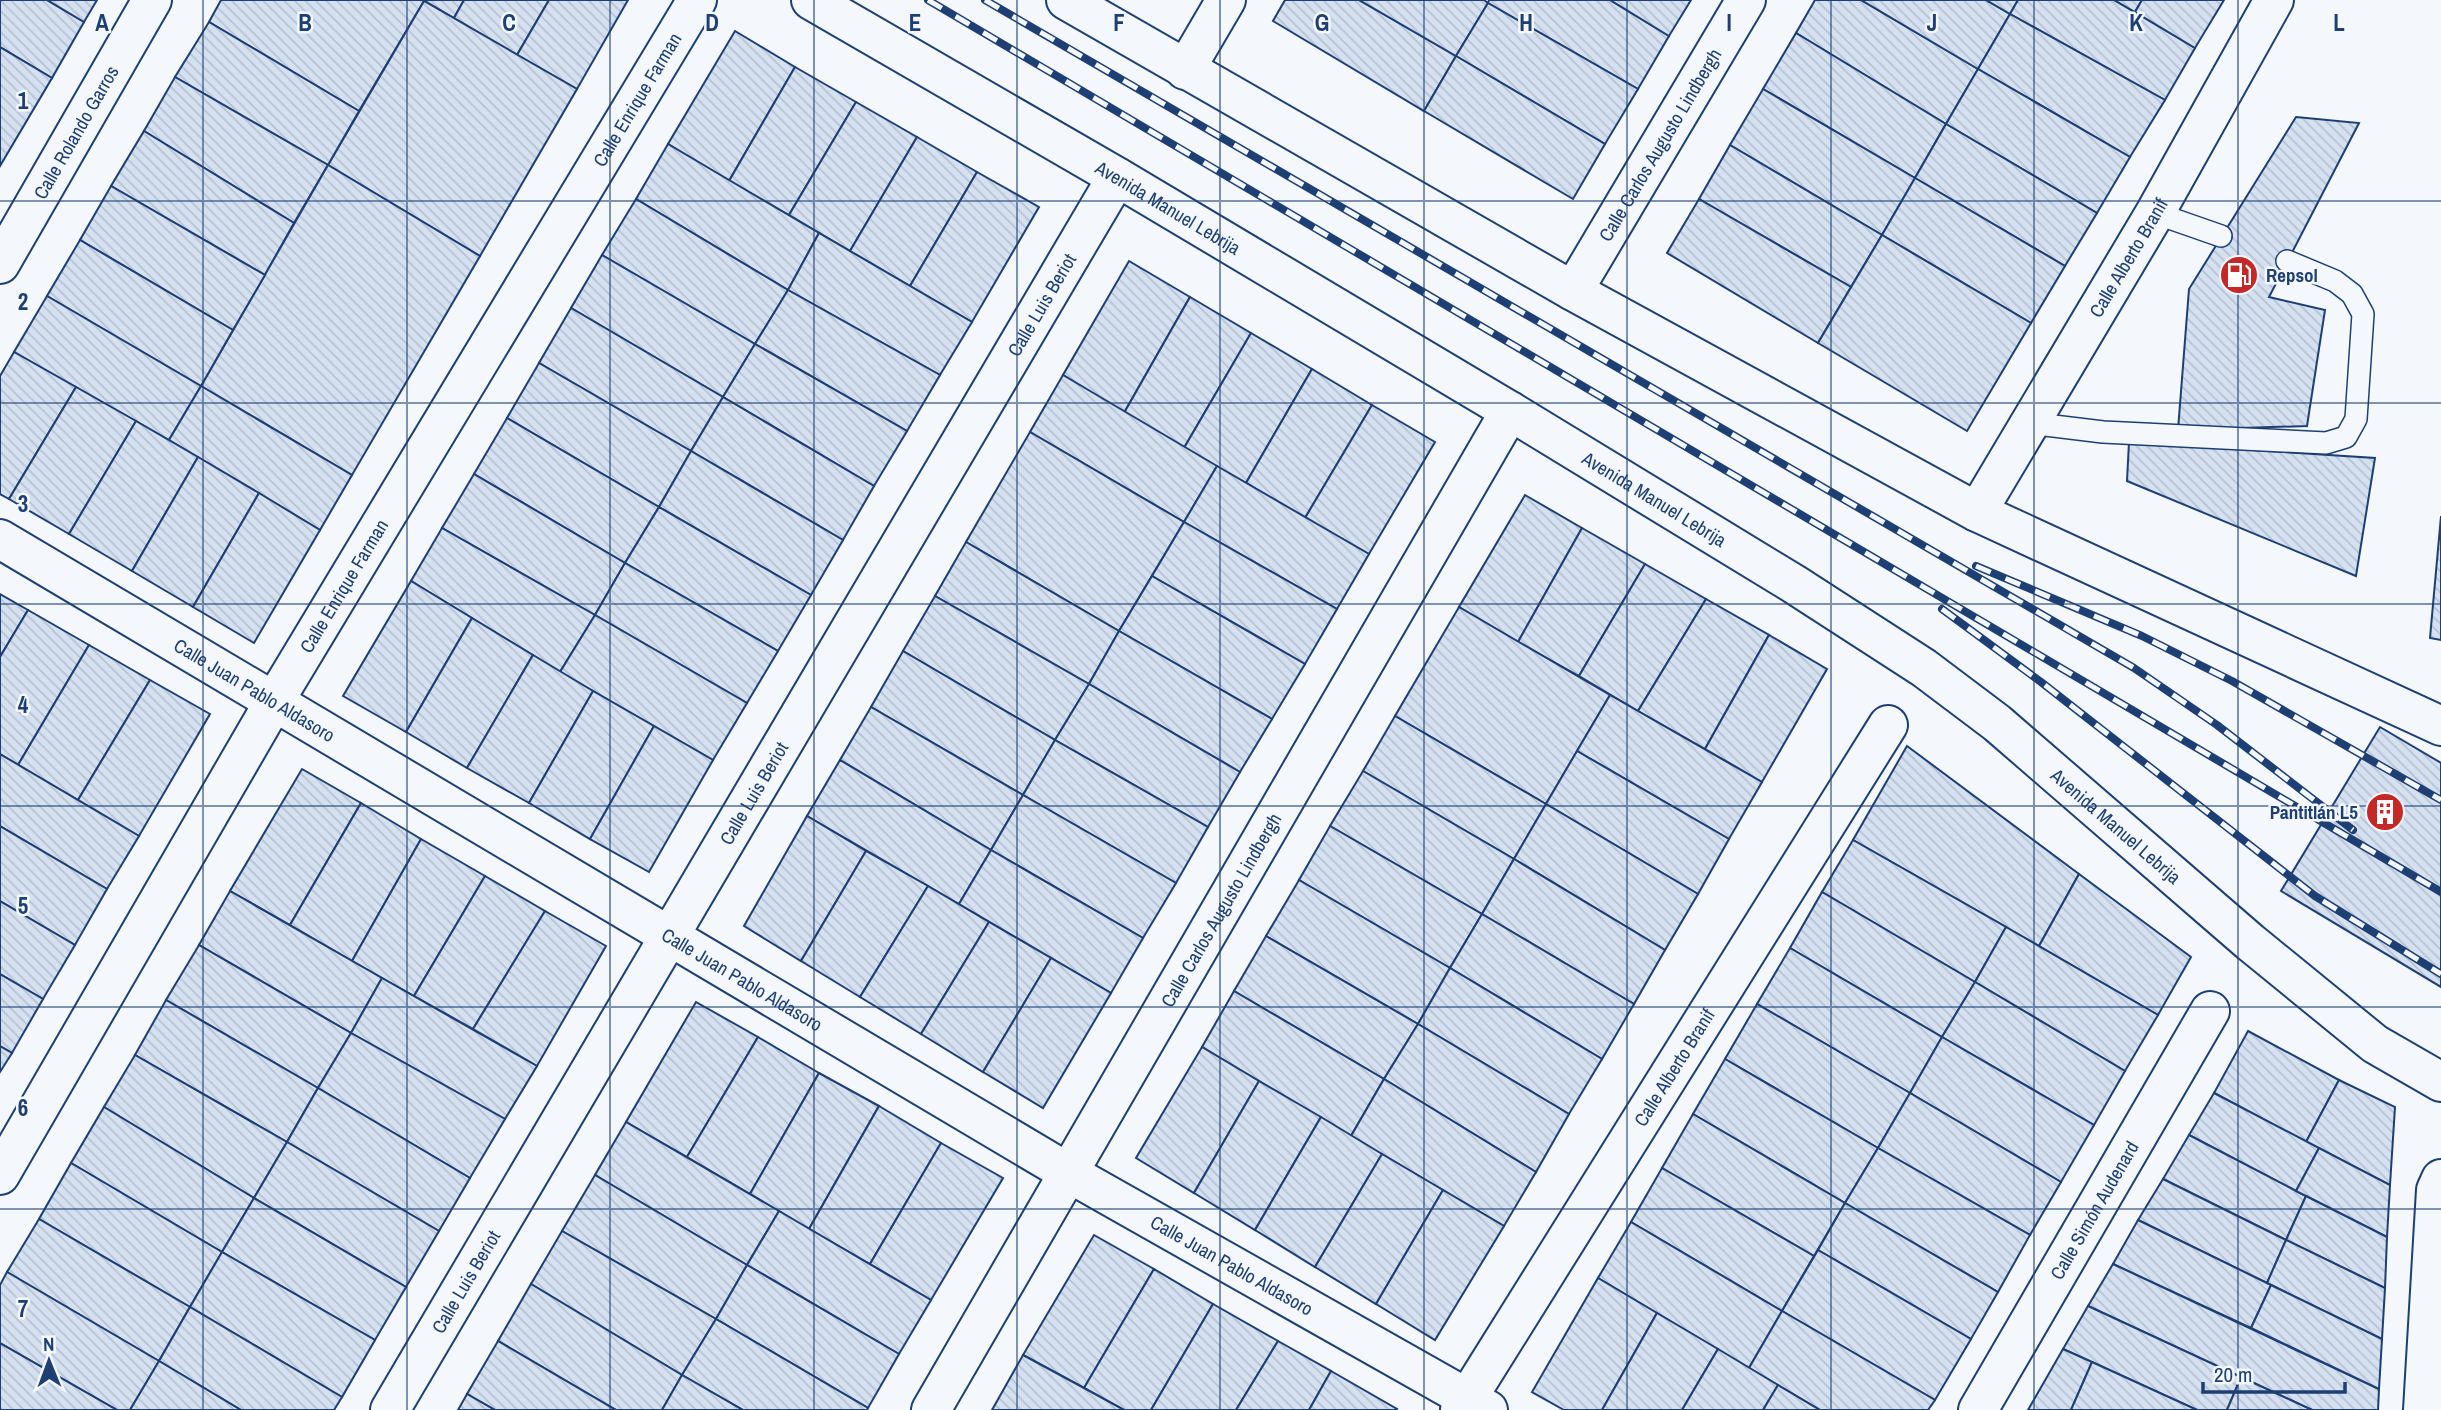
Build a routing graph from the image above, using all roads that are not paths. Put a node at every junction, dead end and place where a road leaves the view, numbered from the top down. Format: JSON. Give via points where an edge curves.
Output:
{"nodes":[{"id":1,"x":152,"y":0,"type":"edge"},
{"id":2,"x":697,"y":0,"type":"edge"},
{"id":3,"x":811,"y":0,"type":"edge"},
{"id":4,"x":1066,"y":0,"type":"edge"},
{"id":5,"x":1226,"y":0,"type":"edge"},
{"id":6,"x":1746,"y":0,"type":"edge"},
{"id":7,"x":2274,"y":0,"type":"edge"},
{"id":8,"x":1185,"y":70,"type":"junction"},
{"id":9,"x":1118,"y":177,"type":"junction"},
{"id":10,"x":2155,"y":213,"type":"junction"},
{"id":11,"x":2221,"y":236,"type":"dead end"},
{"id":12,"x":2287,"y":261,"type":"dead end"},
{"id":13,"x":0,"y":264,"type":"edge"},
{"id":14,"x":1573,"y":291,"type":"junction"},
{"id":15,"x":1510,"y":411,"type":"junction"},
{"id":16,"x":2029,"y":423,"type":"junction"},
{"id":17,"x":1977,"y":512,"type":"junction"},
{"id":18,"x":0,"y":540,"type":"edge"},
{"id":19,"x":275,"y":700,"type":"junction"},
{"id":20,"x":1888,"y":725,"type":"dead end"},
{"id":21,"x":2440,"y":725,"type":"edge"},
{"id":22,"x":671,"y":934,"type":"junction"},
{"id":23,"x":2210,"y":1011,"type":"dead end"},
{"id":24,"x":2441,"y":1082,"type":"edge"},
{"id":25,"x":1067,"y":1172,"type":"junction"},
{"id":26,"x":0,"y":1175,"type":"edge"},
{"id":27,"x":2441,"y":1179,"type":"edge"},
{"id":28,"x":1472,"y":1406,"type":"edge"},
{"id":29,"x":390,"y":1410,"type":"edge"},
{"id":30,"x":931,"y":1410,"type":"edge"},
{"id":31,"x":1978,"y":1410,"type":"edge"},
{"id":32,"x":2423,"y":1410,"type":"edge"}],
"edges":[{"from":1,"to":13,"type":"street","name":"Calle Rolando Garros"},
{"from":2,"to":19,"type":"street","name":"Calle Enrique Farman"},
{"from":3,"to":9,"type":"street","name":"Avenida Manuel Lebrija"},
{"from":4,"to":8,"type":"street"},
{"from":5,"to":8,"type":"street"},
{"from":6,"to":14,"type":"street","name":"Calle Carlos Augusto Lindbergh"},
{"from":7,"to":10,"type":"street","name":"Calle Alberto Branif"},
{"from":8,"to":14,"type":"street"},
{"from":9,"to":15,"type":"street","name":"Avenida Manuel Lebrija"},
{"from":9,"to":22,"type":"street","name":"Calle Luis Beriot"},
{"from":10,"to":11,"type":"lane"},
{"from":10,"to":16,"type":"street","name":"Calle Alberto Branif"},
{"from":12,"to":16,"type":"lane","via":[[2335,281],[2352,293],[2363,314],[2356,419],[2346,437],[2326,443],[2103,432]]},
{"from":14,"to":17,"type":"street"},
{"from":15,"to":24,"type":"street","name":"Avenida Manuel Lebrija","via":[[1924,668],[1997,723],[2375,1044]]},
{"from":15,"to":25,"type":"street","name":"Calle Carlos Augusto Lindbergh"},
{"from":16,"to":17,"type":"street","name":"Calle Alberto Branif"},
{"from":17,"to":21,"type":"street"},
{"from":18,"to":19,"type":"street","name":"Calle Juan Pablo Aldasoro"},
{"from":19,"to":22,"type":"street","name":"Calle Juan Pablo Aldasoro"},
{"from":19,"to":26,"type":"street","name":"Calle Enrique Farman"},
{"from":20,"to":28,"type":"street","name":"Calle Alberto Branif"},
{"from":22,"to":25,"type":"street","name":"Calle Juan Pablo Aldasoro"},
{"from":22,"to":29,"type":"street","name":"Calle Luis Beriot"},
{"from":23,"to":31,"type":"street","name":"Calle Simón Audenard"},
{"from":25,"to":28,"type":"street","name":"Calle Juan Pablo Aldasoro"},
{"from":25,"to":30,"type":"street","name":"Calle Carlos Augusto Lindbergh"},
{"from":27,"to":32,"type":"street","via":[[2436,1190]]}]}
